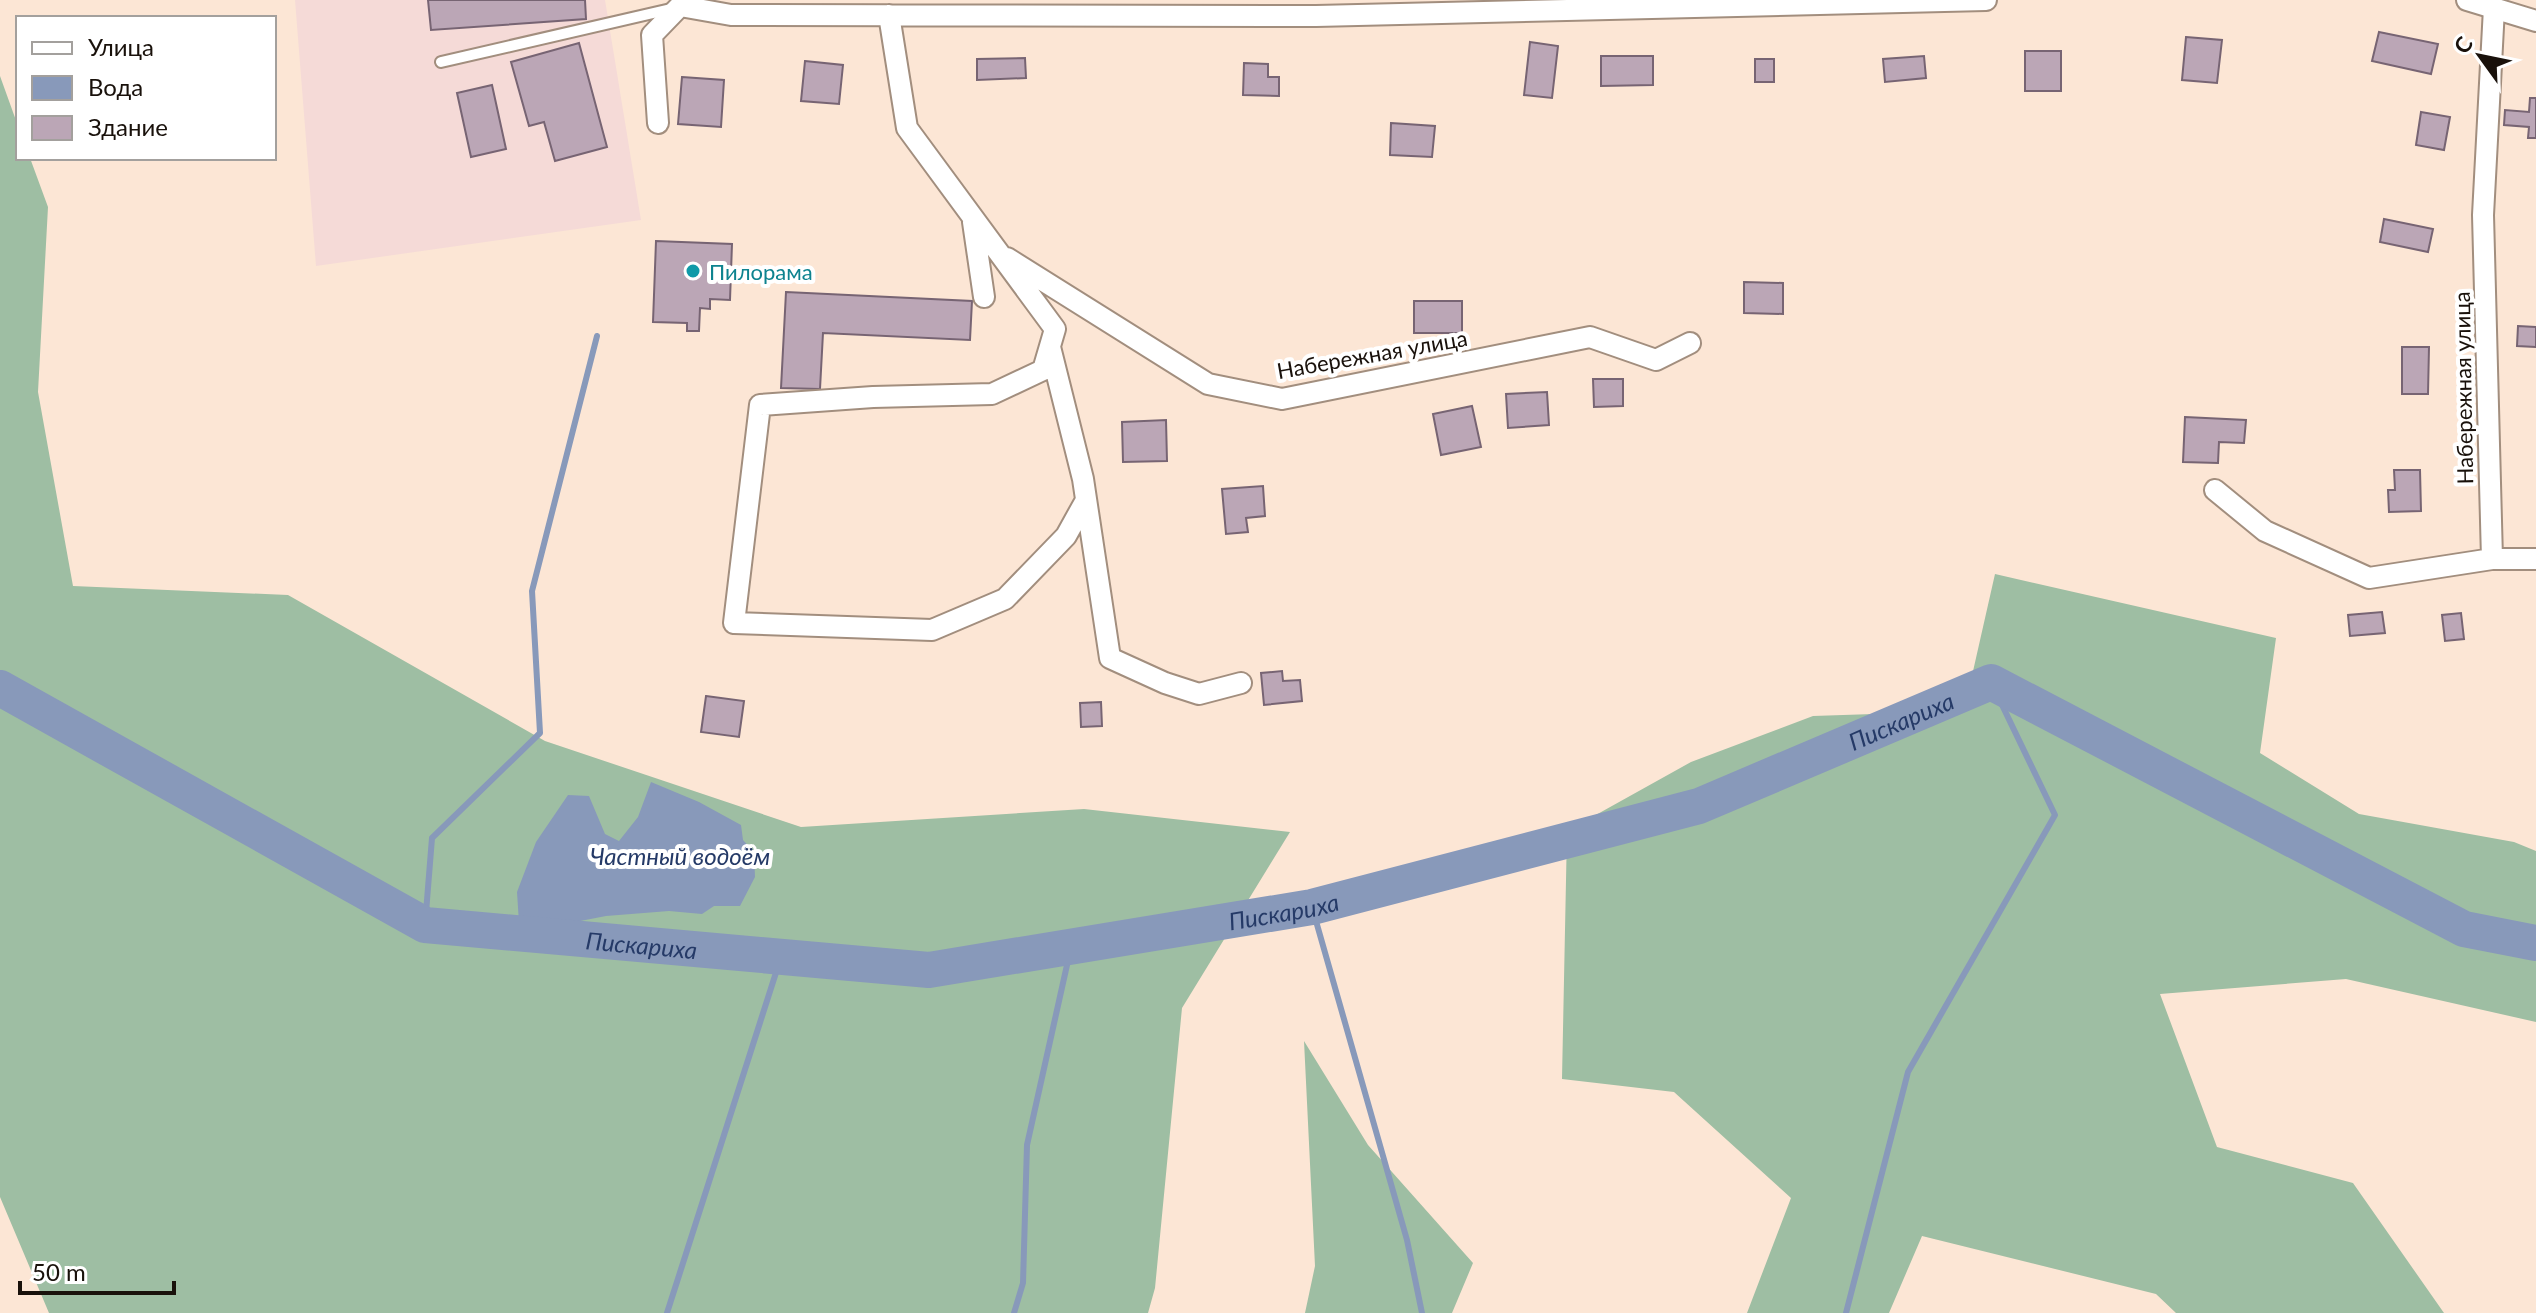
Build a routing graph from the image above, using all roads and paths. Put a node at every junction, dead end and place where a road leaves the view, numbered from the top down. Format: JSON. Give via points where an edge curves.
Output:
{"nodes":[{"id":1,"x":1986,"y":0,"type":"edge"},
{"id":2,"x":2467,"y":0,"type":"edge"},
{"id":3,"x":678,"y":3,"type":"edge"},
{"id":4,"x":1318,"y":8,"type":"edge"},
{"id":5,"x":2494,"y":8,"type":"junction"},
{"id":6,"x":2527,"y":12,"type":"edge"},
{"id":7,"x":889,"y":15,"type":"junction"},
{"id":8,"x":441,"y":62,"type":"dead end"},
{"id":9,"x":658,"y":123,"type":"dead end"},
{"id":10,"x":973,"y":218,"type":"junction"},
{"id":11,"x":997,"y":251,"type":"junction"},
{"id":12,"x":984,"y":297,"type":"dead end"},
{"id":13,"x":1690,"y":343,"type":"dead end"},
{"id":14,"x":1050,"y":347,"type":"junction"},
{"id":15,"x":2215,"y":490,"type":"dead end"},
{"id":16,"x":1086,"y":500,"type":"junction"},
{"id":17,"x":2492,"y":559,"type":"junction"},
{"id":18,"x":2536,"y":559,"type":"edge"},
{"id":19,"x":1241,"y":683,"type":"dead end"}],
"edges":[{"from":1,"to":4,"type":"street"},
{"from":2,"to":5,"type":"street"},
{"from":3,"to":7,"type":"street","via":[[731,15]]},
{"from":3,"to":8,"type":"lane"},
{"from":3,"to":9,"type":"street","via":[[652,35]]},
{"from":4,"to":7,"type":"street"},
{"from":5,"to":6,"type":"street"},
{"from":5,"to":17,"type":"street","name":"Набережная улица","via":[[2483,215]]},
{"from":7,"to":10,"type":"street","via":[[907,128]]},
{"from":10,"to":11,"type":"street"},
{"from":10,"to":12,"type":"street"},
{"from":11,"to":13,"type":"street","name":"Набережная улица","via":[[1208,384],[1282,399],[1590,337],[1656,360]]},
{"from":11,"to":14,"type":"street","via":[[1055,329]]},
{"from":14,"to":16,"type":"street"},
{"from":14,"to":16,"type":"street","via":[[1043,370],[992,394],[760,405],[734,623],[932,630],[1005,599],[1066,536]]},
{"from":15,"to":17,"type":"street","via":[[2265,531],[2369,578]]},
{"from":16,"to":19,"type":"street","via":[[1110,658],[1199,694]]},
{"from":17,"to":18,"type":"street"}]}
